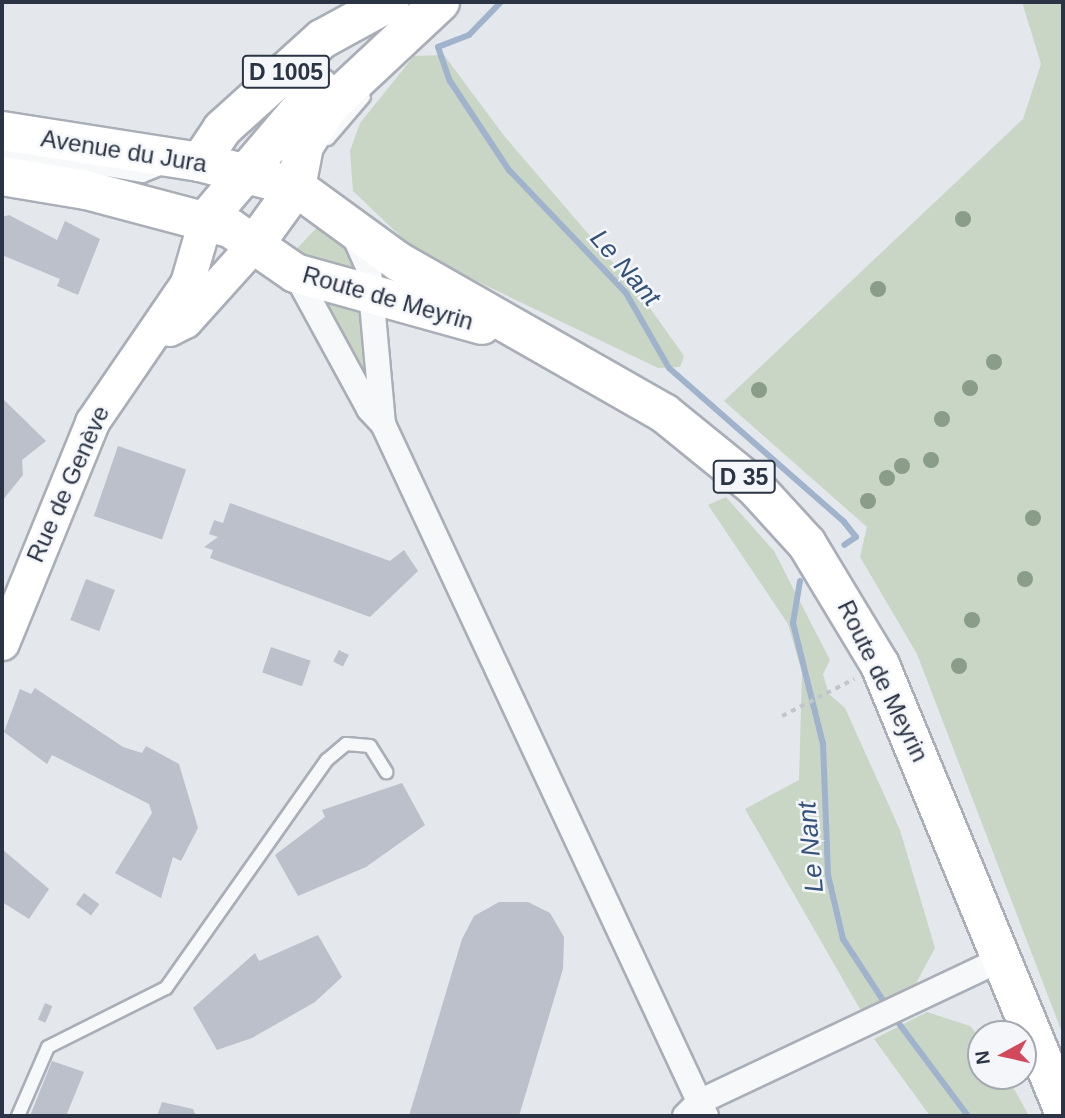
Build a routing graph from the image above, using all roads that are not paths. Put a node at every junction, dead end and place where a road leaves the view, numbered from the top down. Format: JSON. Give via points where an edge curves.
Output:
{"nodes":[{"id":1,"x":390,"y":2,"type":"edge"},
{"id":2,"x":423,"y":6,"type":"edge"},
{"id":3,"x":2,"y":131,"type":"edge"},
{"id":4,"x":2,"y":152,"type":"edge"},
{"id":5,"x":192,"y":161,"type":"junction"},
{"id":6,"x":247,"y":172,"type":"junction"},
{"id":7,"x":2,"y":176,"type":"edge"},
{"id":8,"x":296,"y":187,"type":"junction"},
{"id":9,"x":154,"y":193,"type":"junction"},
{"id":10,"x":343,"y":217,"type":"junction"},
{"id":11,"x":205,"y":221,"type":"junction"},
{"id":12,"x":257,"y":241,"type":"junction"},
{"id":13,"x":295,"y":273,"type":"junction"},
{"id":14,"x":372,"y":299,"type":"junction"},
{"id":15,"x":155,"y":336,"type":"junction"},
{"id":16,"x":528,"y":337,"type":"junction"},
{"id":17,"x":383,"y":424,"type":"junction"},
{"id":18,"x":10,"y":597,"type":"edge"},
{"id":19,"x":2,"y":643,"type":"edge"},
{"id":20,"x":386,"y":772,"type":"dead end"},
{"id":21,"x":1000,"y":960,"type":"junction"},
{"id":22,"x":1063,"y":1110,"type":"edge"},
{"id":23,"x":696,"y":1112,"type":"edge"},
{"id":24,"x":18,"y":1116,"type":"edge"}],
"edges":[{"from":1,"to":5,"type":"main road","number":"D 1005","via":[[322,39]]},
{"from":2,"to":6,"type":"main road","number":"D 1005"},
{"from":2,"to":8,"type":"main road","number":"D 1005","via":[[328,106],[304,146]]},
{"from":3,"to":5,"type":"main road","name":"Avenue du Jura"},
{"from":4,"to":9,"type":"lane"},
{"from":5,"to":6,"type":"main road","name":"Avenue du Jura"},
{"from":5,"to":9,"type":"lane"},
{"from":6,"to":8,"type":"main road","name":"Avenue du Jura"},
{"from":6,"to":11,"type":"main road"},
{"from":7,"to":9,"type":"main road","name":"Avenue du Jura","via":[[86,190]]},
{"from":8,"to":10,"type":"main road","name":"Route de Meyrin","number":"D 35"},
{"from":8,"to":12,"type":"main road"},
{"from":9,"to":11,"type":"main road","name":"Avenue du Jura"},
{"from":10,"to":14,"type":"street","via":[[366,258]]},
{"from":10,"to":16,"type":"main road","name":"Route de Meyrin","number":"D 35","via":[[399,262]]},
{"from":11,"to":12,"type":"main road","name":"Route de Meyrin"},
{"from":11,"to":15,"type":"street","name":"Rue de Genève","via":[[187,283]]},
{"from":12,"to":13,"type":"main road","name":"Route de Meyrin","number":"D 35"},
{"from":12,"to":15,"type":"street","name":"Rue de Genève","via":[[185,321]]},
{"from":13,"to":14,"type":"main road","name":"Route de Meyrin","number":"D 35"},
{"from":13,"to":17,"type":"street"},
{"from":14,"to":16,"type":"main road","name":"Route de Meyrin","number":"D 35"},
{"from":14,"to":17,"type":"street"},
{"from":15,"to":18,"type":"street","name":"Rue de Genève","via":[[92,422]]},
{"from":16,"to":21,"type":"main road","name":"Route de Meyrin","number":"D 35","via":[[664,413],[755,487],[807,544],[880,665]]},
{"from":17,"to":23,"type":"street"},
{"from":18,"to":19,"type":"street","name":"Rue de Genève"},
{"from":20,"to":24,"type":"lane","via":[[370,746],[346,744],[327,760],[166,988],[48,1047]]},
{"from":21,"to":22,"type":"main road","name":"Route de Meyrin","number":"D 35"},
{"from":21,"to":23,"type":"street","via":[[866,1023]]}]}
